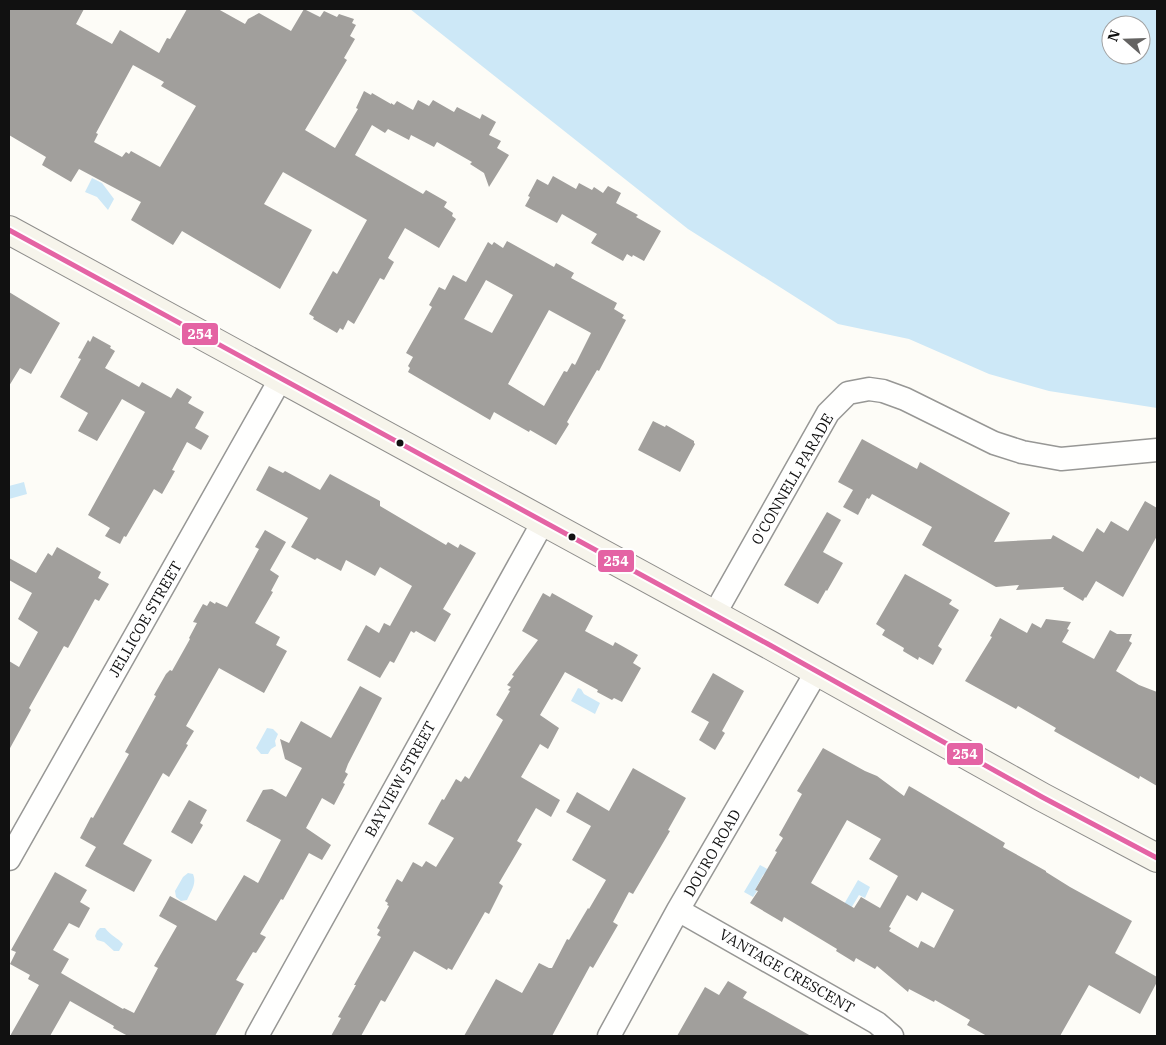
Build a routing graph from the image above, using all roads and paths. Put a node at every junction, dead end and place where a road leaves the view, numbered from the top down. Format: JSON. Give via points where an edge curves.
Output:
{"nodes":[{"id":1,"x":9,"y":230,"type":"edge"},
{"id":2,"x":281,"y":378,"type":"junction"},
{"id":3,"x":1157,"y":450,"type":"edge"},
{"id":4,"x":543,"y":522,"type":"junction"},
{"id":5,"x":714,"y":614,"type":"junction"},
{"id":6,"x":817,"y":671,"type":"junction"},
{"id":7,"x":1157,"y":858,"type":"edge"},
{"id":8,"x":9,"y":859,"type":"edge"},
{"id":9,"x":678,"y":910,"type":"junction"},
{"id":10,"x":257,"y":1036,"type":"edge"},
{"id":11,"x":609,"y":1036,"type":"edge"},
{"id":12,"x":892,"y":1036,"type":"edge"}],
"edges":[{"from":1,"to":2,"type":"main road"},
{"from":2,"to":4,"type":"main road"},
{"from":2,"to":8,"type":"street","name":"JELLICOE STREET"},
{"from":3,"to":5,"type":"street","name":"O'CONNELL PARADE","via":[[1061,459],[1022,452],[994,443],[883,391],[869,389],[848,393],[828,413]]},
{"from":4,"to":5,"type":"main road"},
{"from":4,"to":10,"type":"street","name":"BAYVIEW STREET"},
{"from":5,"to":6,"type":"main road"},
{"from":6,"to":7,"type":"main road"},
{"from":6,"to":9,"type":"street","name":"DOURO ROAD"},
{"from":9,"to":11,"type":"street","name":"DOURO ROAD"},
{"from":9,"to":12,"type":"street","name":"VANTAGE CRESCENT","via":[[863,1014]]}]}
